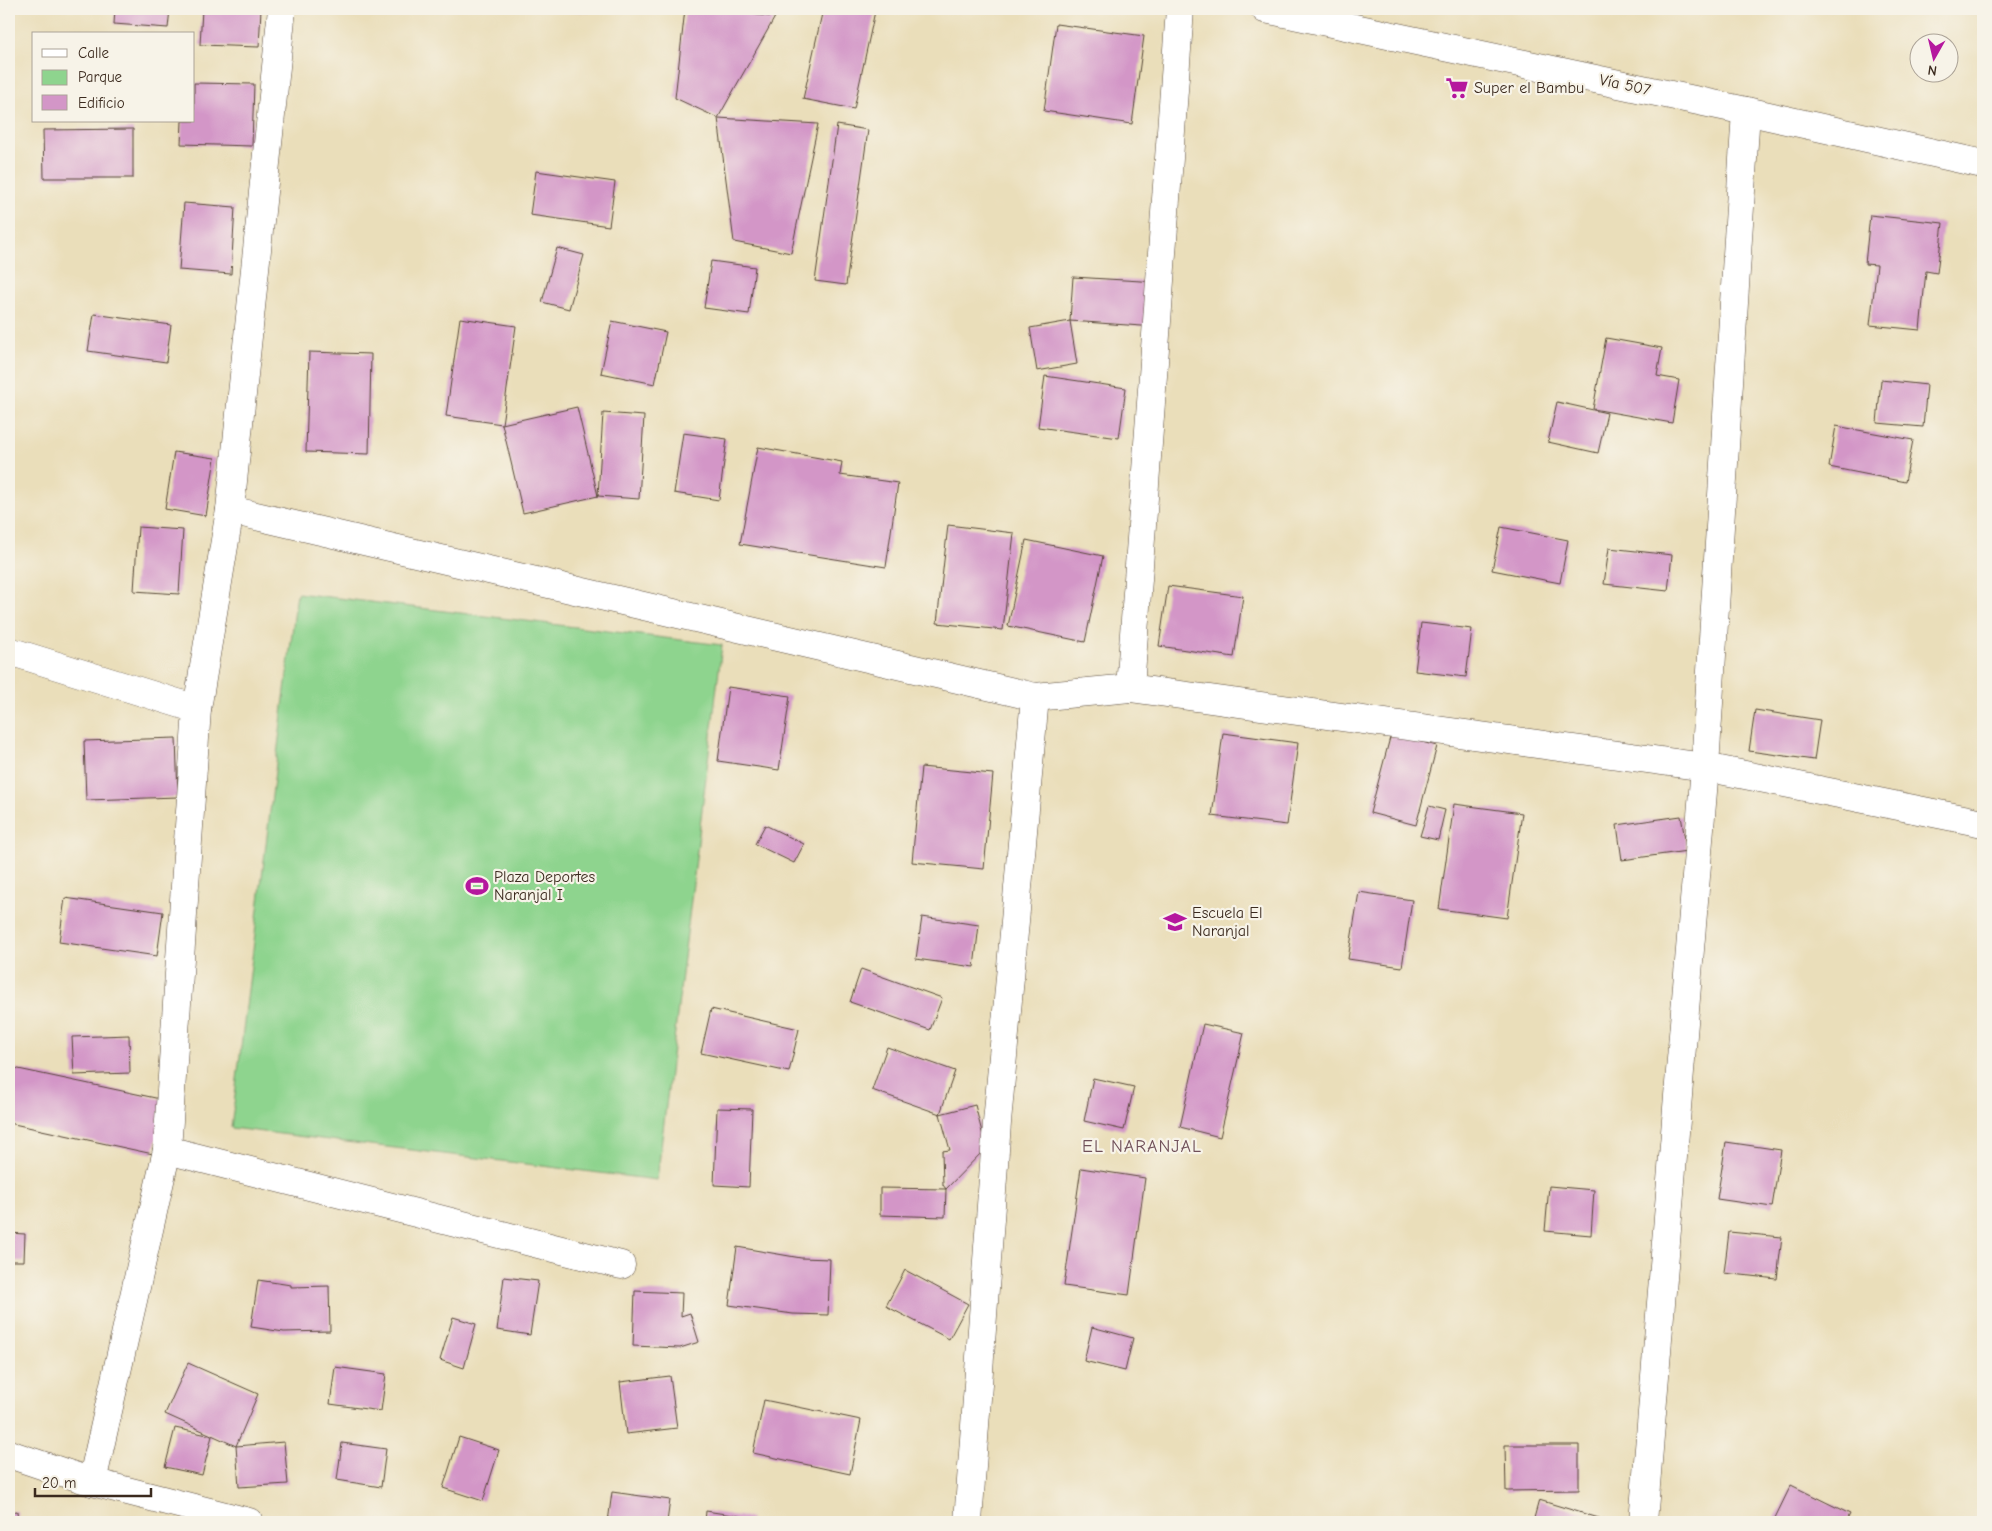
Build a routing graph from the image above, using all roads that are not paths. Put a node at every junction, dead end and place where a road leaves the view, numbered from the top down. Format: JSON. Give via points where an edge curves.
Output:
{"nodes":[{"id":1,"x":282,"y":9,"type":"edge"},
{"id":2,"x":1180,"y":9,"type":"edge"},
{"id":3,"x":1265,"y":9,"type":"edge"},
{"id":4,"x":1746,"y":111,"type":"junction"},
{"id":5,"x":1983,"y":164,"type":"edge"},
{"id":6,"x":230,"y":510,"type":"junction"},
{"id":7,"x":9,"y":651,"type":"edge"},
{"id":8,"x":1130,"y":688,"type":"junction"},
{"id":9,"x":1035,"y":697,"type":"junction"},
{"id":10,"x":197,"y":710,"type":"junction"},
{"id":11,"x":1705,"y":767,"type":"junction"},
{"id":12,"x":1983,"y":823,"type":"edge"},
{"id":13,"x":167,"y":1150,"type":"junction"},
{"id":14,"x":621,"y":1265,"type":"dead end"},
{"id":15,"x":9,"y":1454,"type":"edge"},
{"id":16,"x":92,"y":1482,"type":"junction"},
{"id":17,"x":249,"y":1522,"type":"edge"},
{"id":18,"x":968,"y":1522,"type":"edge"},
{"id":19,"x":1643,"y":1522,"type":"edge"}],
"edges":[{"from":1,"to":6,"type":"street"},
{"from":2,"to":8,"type":"street"},
{"from":3,"to":4,"type":"street","name":"Vía 507"},
{"from":4,"to":5,"type":"street","name":"Vía 507"},
{"from":4,"to":11,"type":"street"},
{"from":6,"to":9,"type":"street"},
{"from":6,"to":10,"type":"street"},
{"from":7,"to":10,"type":"street"},
{"from":8,"to":9,"type":"street"},
{"from":8,"to":11,"type":"street"},
{"from":9,"to":18,"type":"street","via":[[997,1124]]},
{"from":10,"to":13,"type":"street"},
{"from":11,"to":12,"type":"street"},
{"from":11,"to":19,"type":"street"},
{"from":13,"to":14,"type":"street"},
{"from":13,"to":16,"type":"street"},
{"from":15,"to":16,"type":"street"},
{"from":16,"to":17,"type":"street"}]}
